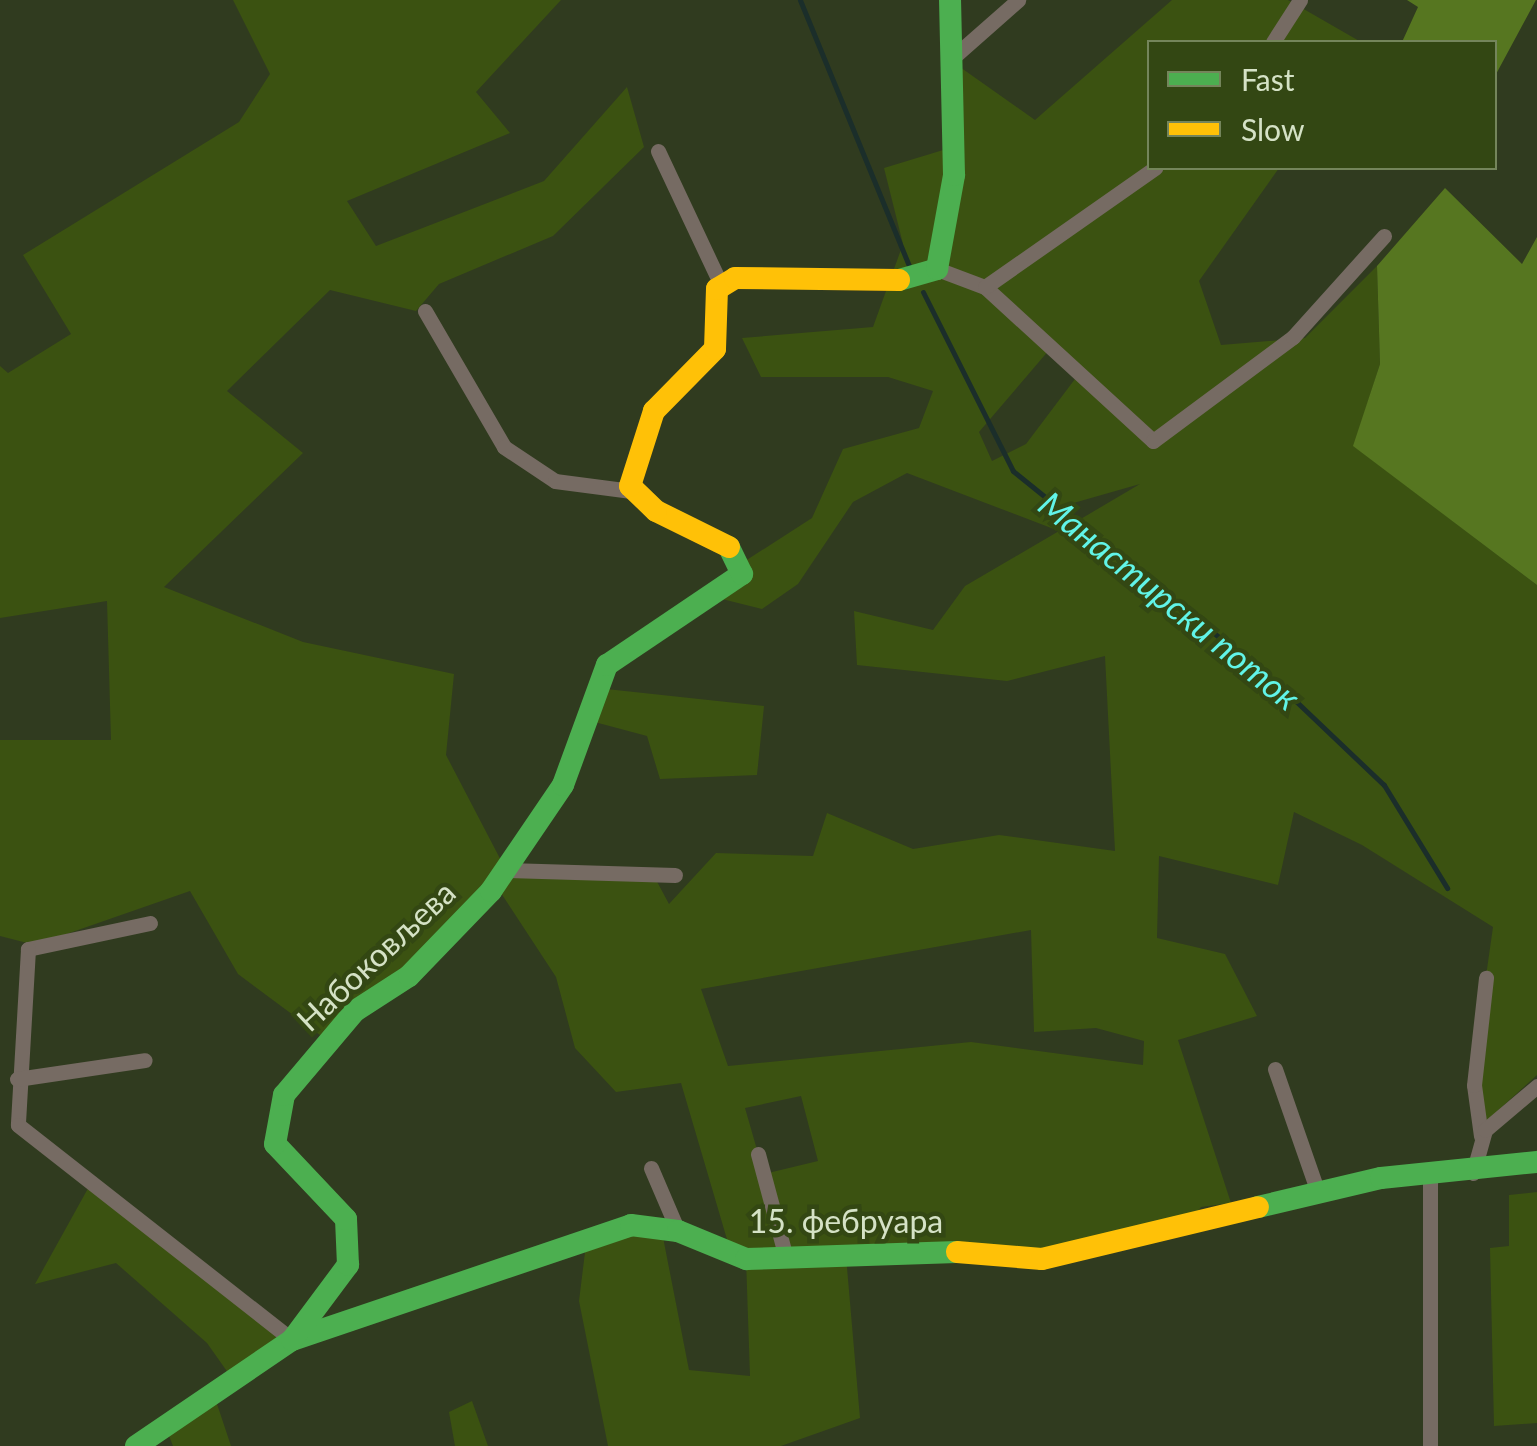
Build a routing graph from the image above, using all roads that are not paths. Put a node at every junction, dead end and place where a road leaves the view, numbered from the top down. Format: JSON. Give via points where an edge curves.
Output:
{"nodes":[{"id":1,"x":950,"y":0,"type":"edge"},
{"id":2,"x":1018,"y":0,"type":"edge"},
{"id":3,"x":1300,"y":0,"type":"edge"},
{"id":4,"x":1274,"y":40,"type":"edge"},
{"id":5,"x":950,"y":60,"type":"junction"},
{"id":6,"x":658,"y":151,"type":"dead end"},
{"id":7,"x":1152,"y":170,"type":"edge"},
{"id":8,"x":1384,"y":236,"type":"dead end"},
{"id":9,"x":937,"y":268,"type":"junction"},
{"id":10,"x":720,"y":285,"type":"junction"},
{"id":11,"x":985,"y":287,"type":"junction"},
{"id":12,"x":425,"y":311,"type":"dead end"},
{"id":13,"x":631,"y":490,"type":"junction"},
{"id":14,"x":506,"y":870,"type":"junction"},
{"id":15,"x":676,"y":874,"type":"dead end"},
{"id":16,"x":150,"y":923,"type":"dead end"},
{"id":17,"x":1486,"y":978,"type":"dead end"},
{"id":18,"x":145,"y":1060,"type":"dead end"},
{"id":19,"x":1274,"y":1069,"type":"dead end"},
{"id":20,"x":17,"y":1079,"type":"junction"},
{"id":21,"x":1537,"y":1086,"type":"edge"},
{"id":22,"x":1481,"y":1136,"type":"junction"},
{"id":23,"x":758,"y":1154,"type":"dead end"},
{"id":24,"x":1537,"y":1162,"type":"edge"},
{"id":25,"x":651,"y":1168,"type":"dead end"},
{"id":26,"x":1473,"y":1173,"type":"junction"},
{"id":27,"x":1430,"y":1176,"type":"junction"},
{"id":28,"x":1319,"y":1196,"type":"junction"},
{"id":29,"x":678,"y":1231,"type":"junction"},
{"id":30,"x":786,"y":1258,"type":"junction"},
{"id":31,"x":292,"y":1340,"type":"junction"},
{"id":32,"x":136,"y":1446,"type":"edge"},
{"id":33,"x":1430,"y":1446,"type":"edge"}],
"edges":[{"from":1,"to":5,"type":"street"},
{"from":2,"to":5,"type":"street"},
{"from":3,"to":4,"type":"street"},
{"from":5,"to":9,"type":"street","via":[[954,175]]},
{"from":6,"to":10,"type":"street"},
{"from":7,"to":11,"type":"street"},
{"from":8,"to":11,"type":"street","via":[[1293,336],[1152,440]]},
{"from":9,"to":10,"type":"street","via":[[916,280]]},
{"from":9,"to":11,"type":"street"},
{"from":10,"to":13,"type":"street","via":[[715,349],[654,412]]},
{"from":12,"to":13,"type":"street","via":[[504,446],[555,482]]},
{"from":13,"to":14,"type":"street","name":"Набоковљева","via":[[728,544],[742,574],[607,665],[563,785]]},
{"from":14,"to":15,"type":"street"},
{"from":14,"to":31,"type":"street","name":"Набоковљева","via":[[434,953],[355,1011],[278,1110],[280,1154],[352,1233],[348,1265]]},
{"from":16,"to":20,"type":"street","via":[[28,949]]},
{"from":17,"to":22,"type":"street","via":[[1474,1086]]},
{"from":18,"to":20,"type":"street"},
{"from":19,"to":28,"type":"street"},
{"from":20,"to":31,"type":"street","via":[[18,1124],[39,1150]]},
{"from":21,"to":22,"type":"street"},
{"from":22,"to":26,"type":"street"},
{"from":23,"to":30,"type":"street"},
{"from":24,"to":26,"type":"street","name":"15. фебруара"},
{"from":25,"to":29,"type":"street"},
{"from":26,"to":27,"type":"street","name":"15. фебруара"},
{"from":27,"to":28,"type":"street","name":"15. фебруара"},
{"from":27,"to":33,"type":"street"},
{"from":28,"to":30,"type":"street","name":"15. фебруара","via":[[1042,1258],[900,1248]]},
{"from":29,"to":30,"type":"street","name":"15. фебруара","via":[[746,1259]]},
{"from":29,"to":31,"type":"street","name":"15. фебруара","via":[[630,1225],[587,1236]]},
{"from":31,"to":32,"type":"street","name":"Набоковљева"}]}
